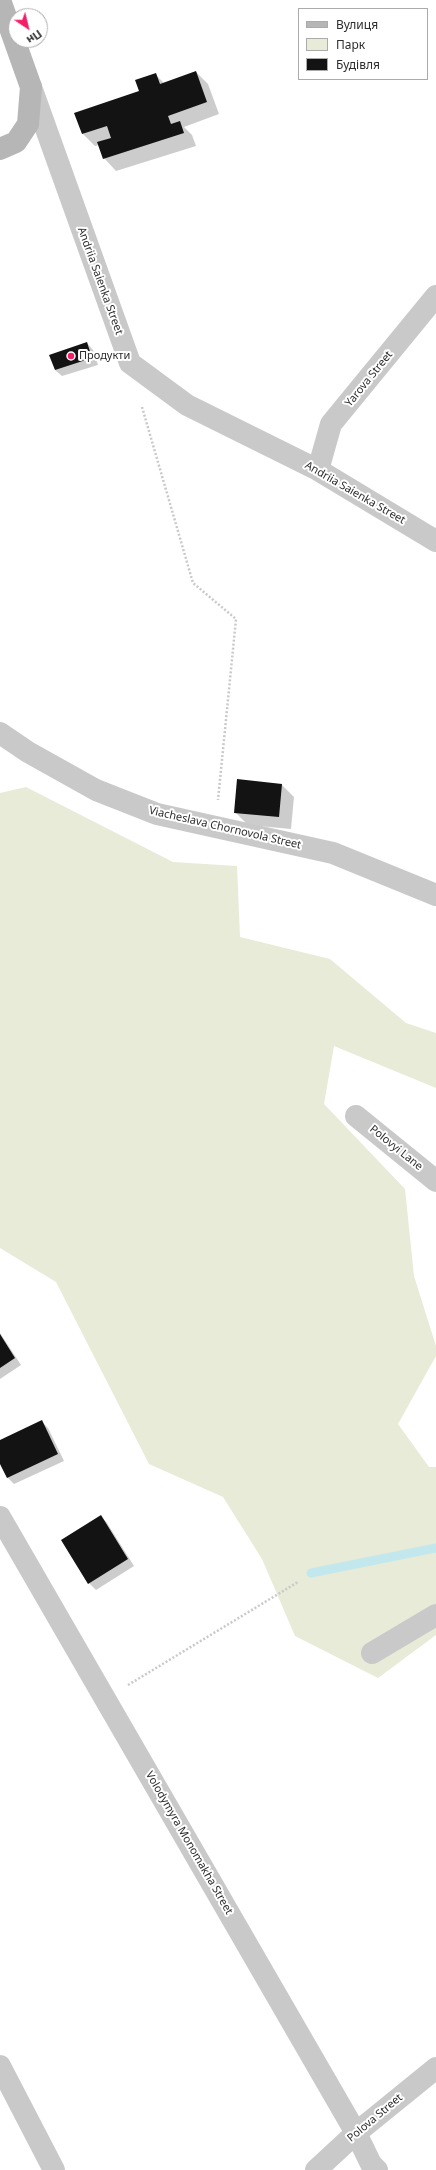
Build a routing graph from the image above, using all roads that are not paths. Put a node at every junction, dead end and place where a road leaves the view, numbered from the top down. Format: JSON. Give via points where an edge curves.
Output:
{"nodes":[{"id":1,"x":0,"y":0,"type":"edge"},
{"id":2,"x":31,"y":87,"type":"junction"},
{"id":3,"x":0,"y":148,"type":"edge"},
{"id":4,"x":436,"y":296,"type":"edge"},
{"id":5,"x":318,"y":470,"type":"junction"},
{"id":6,"x":436,"y":541,"type":"edge"},
{"id":7,"x":0,"y":733,"type":"edge"},
{"id":8,"x":436,"y":894,"type":"edge"},
{"id":9,"x":356,"y":1116,"type":"dead end"},
{"id":10,"x":436,"y":1181,"type":"edge"},
{"id":11,"x":2,"y":1525,"type":"edge"},
{"id":12,"x":436,"y":1615,"type":"edge"},
{"id":13,"x":372,"y":1653,"type":"dead end"},
{"id":14,"x":0,"y":2066,"type":"edge"},
{"id":15,"x":436,"y":2068,"type":"edge"},
{"id":16,"x":356,"y":2133,"type":"junction"},
{"id":17,"x":54,"y":2170,"type":"edge"},
{"id":18,"x":316,"y":2170,"type":"edge"},
{"id":19,"x":377,"y":2170,"type":"edge"}],
"edges":[{"from":1,"to":2,"type":"street","name":"Andriia Saienka Street"},
{"from":2,"to":3,"type":"street","via":[[28,124],[16,142]]},
{"from":2,"to":5,"type":"street","name":"Andriia Saienka Street","via":[[130,363],[187,405]]},
{"from":4,"to":5,"type":"street","name":"Yarova Street","via":[[331,424]]},
{"from":5,"to":6,"type":"street","name":"Andriia Saienka Street"},
{"from":7,"to":8,"type":"street","name":"Viacheslava Chornovola Street","via":[[28,752],[96,790],[157,814],[333,853]]},
{"from":9,"to":10,"type":"street","name":"Polovyi Lane"},
{"from":11,"to":16,"type":"street","name":"Volodymyra Monomakha Street","via":[[106,1699]]},
{"from":12,"to":13,"type":"street"},
{"from":14,"to":17,"type":"street"},
{"from":15,"to":16,"type":"street","name":"Polova Street"},
{"from":16,"to":18,"type":"street","name":"Polova Street"},
{"from":16,"to":19,"type":"street","name":"Volodymyra Monomakha Street","via":[[371,2164]]}]}
